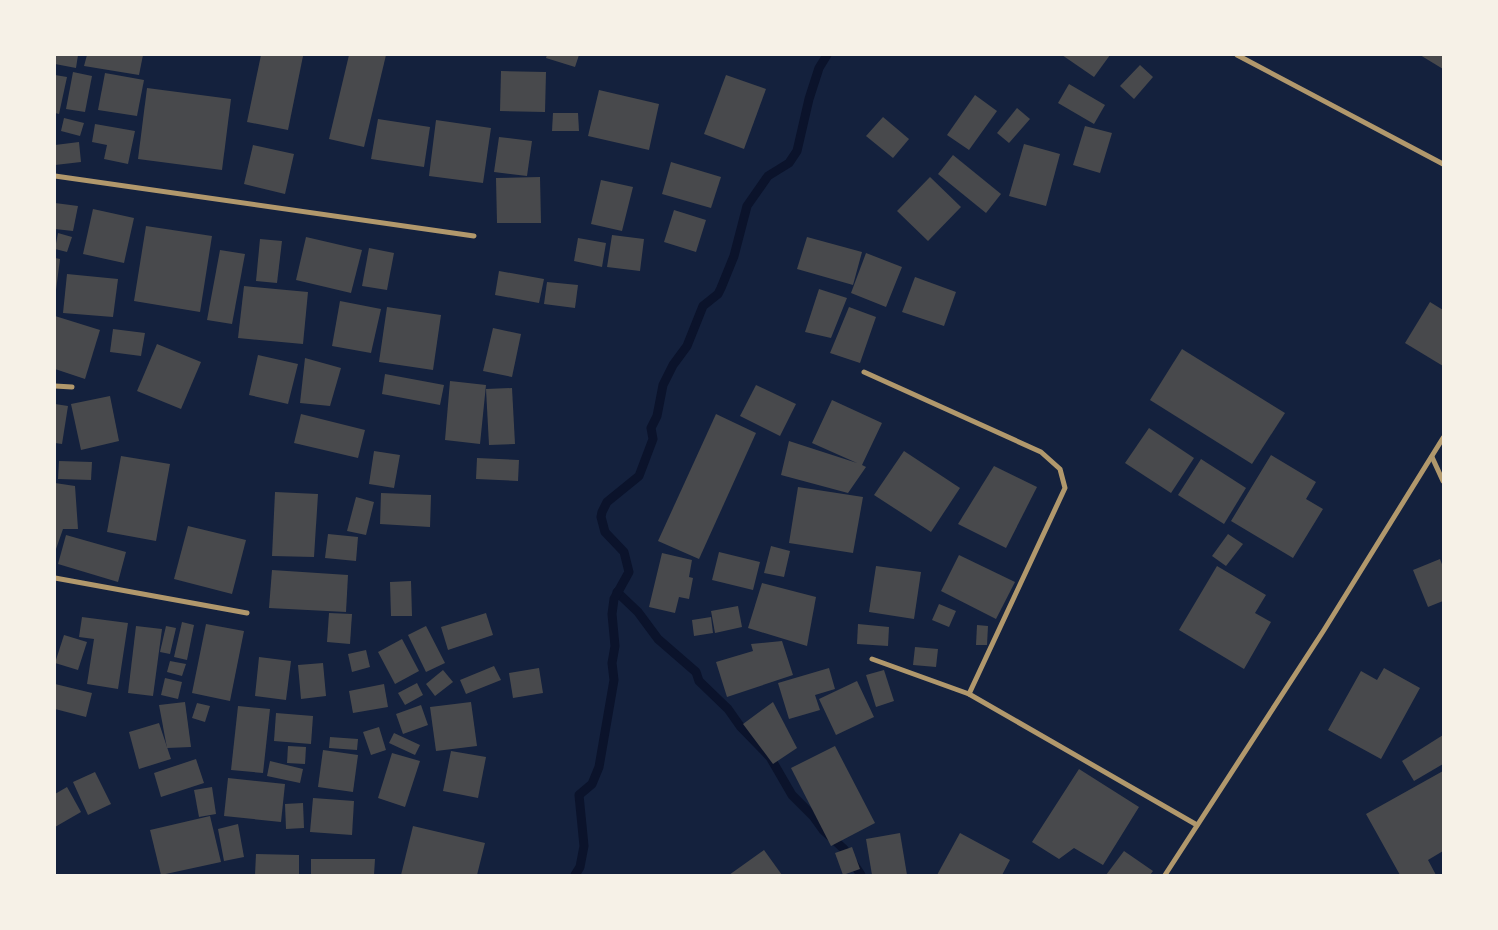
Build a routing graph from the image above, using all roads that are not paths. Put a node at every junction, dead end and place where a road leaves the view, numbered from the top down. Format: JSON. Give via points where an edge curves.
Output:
{"nodes":[{"id":1,"x":1237,"y":55,"type":"edge"},
{"id":2,"x":1443,"y":164,"type":"edge"},
{"id":3,"x":55,"y":176,"type":"edge"},
{"id":4,"x":474,"y":236,"type":"dead end"},
{"id":5,"x":864,"y":372,"type":"dead end"},
{"id":6,"x":55,"y":386,"type":"edge"},
{"id":7,"x":72,"y":387,"type":"dead end"},
{"id":8,"x":1443,"y":438,"type":"edge"},
{"id":9,"x":1432,"y":457,"type":"junction"},
{"id":10,"x":1443,"y":482,"type":"edge"},
{"id":11,"x":55,"y":578,"type":"edge"},
{"id":12,"x":247,"y":613,"type":"dead end"},
{"id":13,"x":872,"y":659,"type":"dead end"},
{"id":14,"x":969,"y":694,"type":"junction"},
{"id":15,"x":1198,"y":825,"type":"junction"},
{"id":16,"x":1165,"y":875,"type":"edge"}],
"edges":[{"from":1,"to":2,"type":"street"},
{"from":3,"to":4,"type":"street"},
{"from":5,"to":14,"type":"street","via":[[1041,452],[1060,468],[1065,488]]},
{"from":6,"to":7,"type":"street"},
{"from":8,"to":9,"type":"street"},
{"from":9,"to":10,"type":"street"},
{"from":9,"to":15,"type":"street"},
{"from":11,"to":12,"type":"street"},
{"from":13,"to":14,"type":"street"},
{"from":14,"to":15,"type":"street"},
{"from":15,"to":16,"type":"street"}]}
